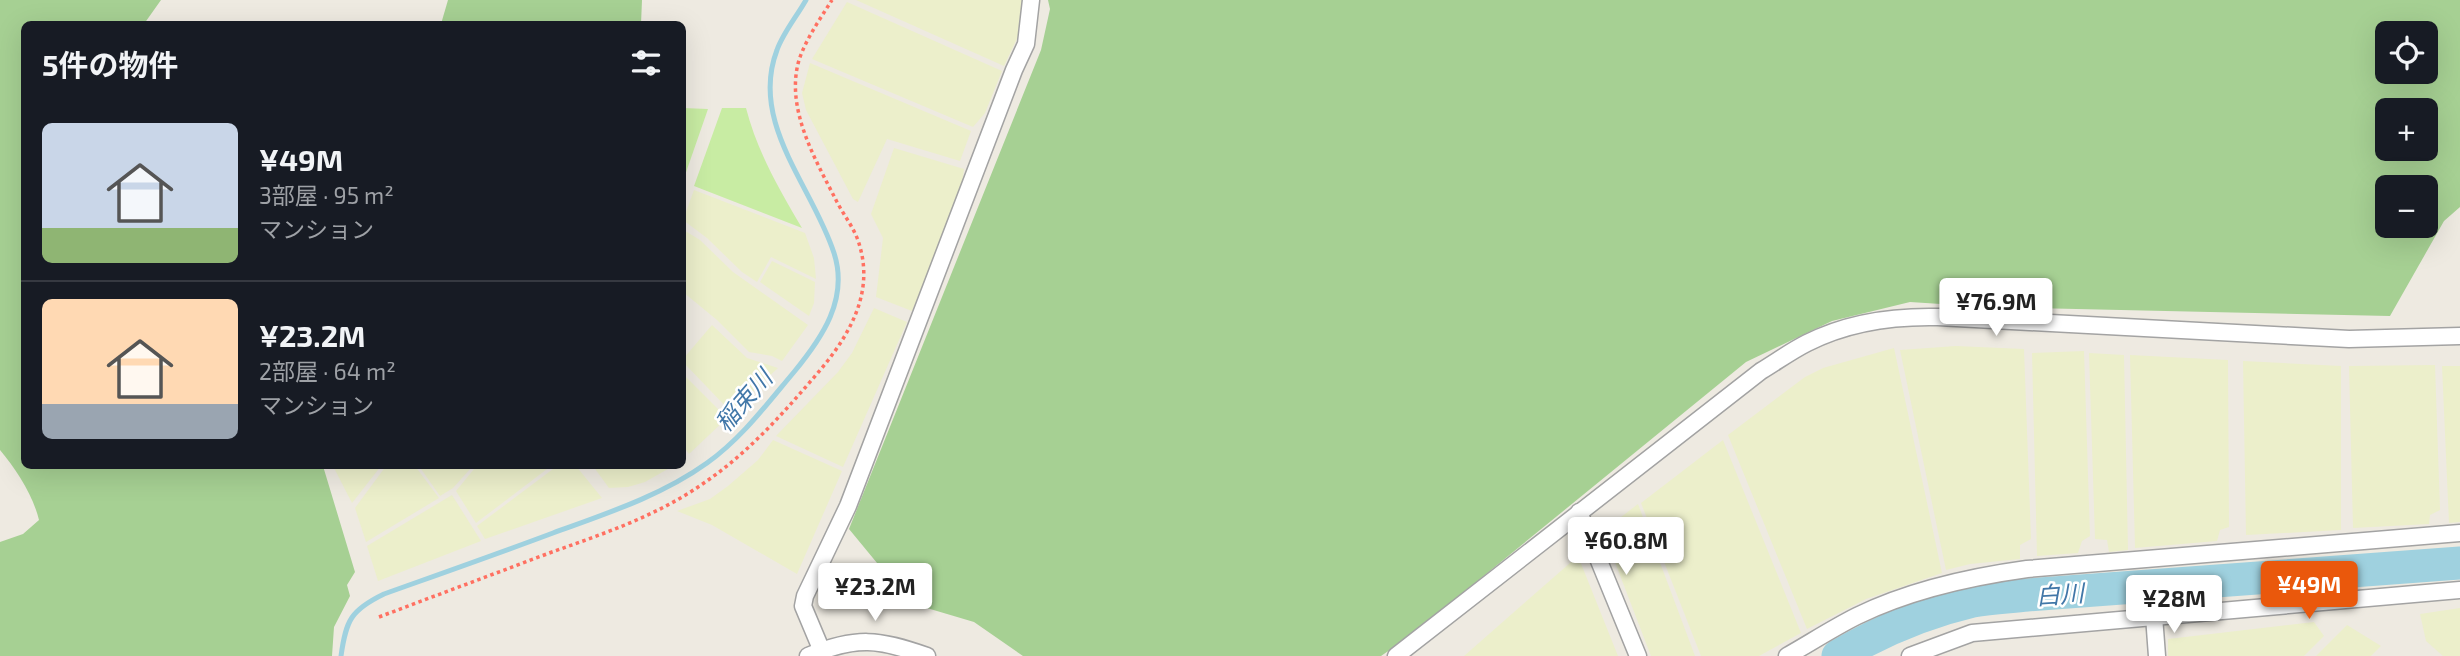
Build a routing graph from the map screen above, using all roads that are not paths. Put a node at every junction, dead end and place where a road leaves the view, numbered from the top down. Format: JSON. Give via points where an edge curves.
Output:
{"nodes":[{"id":1,"x":1031,"y":0,"type":"edge"},
{"id":2,"x":2460,"y":336,"type":"edge"},
{"id":3,"x":1579,"y":512,"type":"junction"},
{"id":4,"x":2460,"y":533,"type":"edge"},
{"id":5,"x":2460,"y":590,"type":"edge"},
{"id":6,"x":2154,"y":616,"type":"junction"},
{"id":7,"x":818,"y":654,"type":"edge"},
{"id":8,"x":927,"y":656,"type":"edge"},
{"id":9,"x":1396,"y":656,"type":"edge"},
{"id":10,"x":1638,"y":656,"type":"edge"},
{"id":11,"x":1787,"y":656,"type":"edge"},
{"id":12,"x":1910,"y":656,"type":"edge"},
{"id":13,"x":2157,"y":656,"type":"edge"}],
"edges":[{"from":1,"to":7,"type":"street","via":[[1026,44],[848,506],[805,596],[803,606]]},
{"from":2,"to":3,"type":"street","via":[[2348,340],[1938,317],[1886,319],[1828,334],[1761,371]]},
{"from":3,"to":9,"type":"street"},
{"from":3,"to":10,"type":"street"},
{"from":4,"to":11,"type":"street","via":[[1988,574],[1937,586],[1858,615]]},
{"from":5,"to":6,"type":"street"},
{"from":6,"to":12,"type":"street","via":[[1972,633]]},
{"from":6,"to":13,"type":"street"},
{"from":7,"to":8,"type":"street","via":[[857,641],[896,645]]}]}
